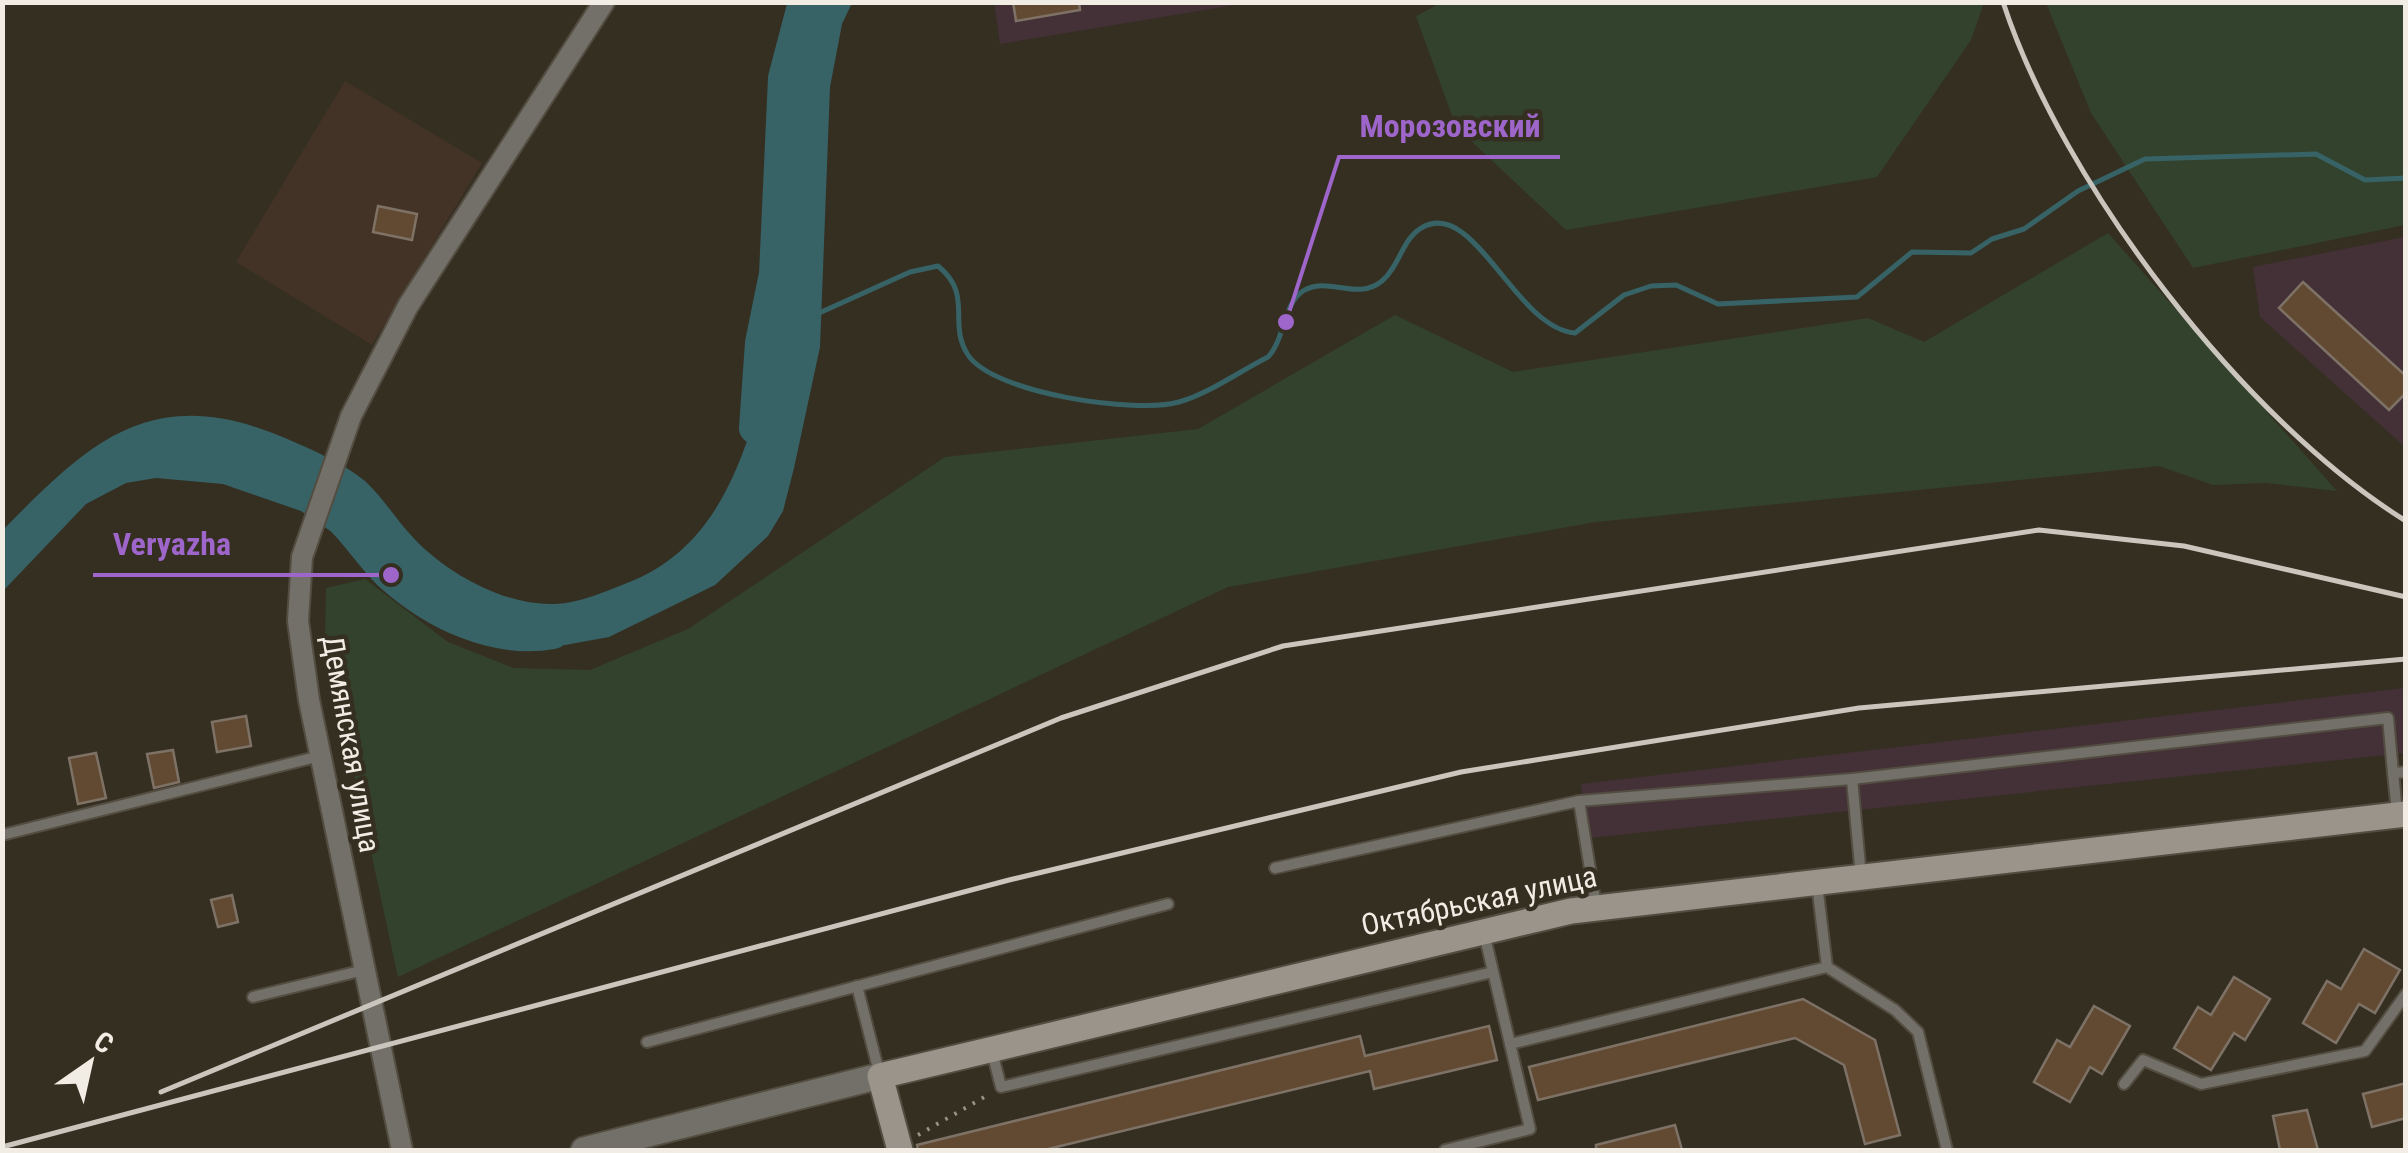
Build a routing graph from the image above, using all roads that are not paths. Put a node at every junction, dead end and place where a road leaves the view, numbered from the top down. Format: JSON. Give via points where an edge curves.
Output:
{"nodes":[{"id":1,"x":604,"y":2,"type":"edge"},
{"id":2,"x":320,"y":756,"type":"junction"},
{"id":3,"x":2406,"y":772,"type":"edge"},
{"id":4,"x":2392,"y":773,"type":"junction"},
{"id":5,"x":1852,"y":779,"type":"junction"},
{"id":6,"x":1579,"y":801,"type":"junction"},
{"id":7,"x":2402,"y":814,"type":"edge"},
{"id":8,"x":2,"y":835,"type":"edge"},
{"id":9,"x":1275,"y":868,"type":"dead end"},
{"id":10,"x":1862,"y":876,"type":"junction"},
{"id":11,"x":1816,"y":882,"type":"junction"},
{"id":12,"x":1168,"y":904,"type":"dead end"},
{"id":13,"x":1596,"y":907,"type":"junction"},
{"id":14,"x":1484,"y":932,"type":"junction"},
{"id":15,"x":1828,"y":968,"type":"junction"},
{"id":16,"x":364,"y":970,"type":"junction"},
{"id":17,"x":1493,"y":972,"type":"junction"},
{"id":18,"x":857,"y":986,"type":"junction"},
{"id":19,"x":2406,"y":994,"type":"edge"},
{"id":20,"x":254,"y":996,"type":"dead end"},
{"id":21,"x":647,"y":1042,"type":"dead end"},
{"id":22,"x":1510,"y":1044,"type":"junction"},
{"id":23,"x":991,"y":1047,"type":"junction"},
{"id":24,"x":880,"y":1076,"type":"junction"},
{"id":25,"x":2124,"y":1084,"type":"dead end"},
{"id":26,"x":907,"y":1144,"type":"edge"},
{"id":27,"x":402,"y":1150,"type":"edge"},
{"id":28,"x":584,"y":1150,"type":"edge"},
{"id":29,"x":1445,"y":1150,"type":"edge"},
{"id":30,"x":1947,"y":1150,"type":"edge"}],
"edges":[{"from":1,"to":2,"type":"street","name":"Демянская улица","via":[[408,306],[351,416],[302,557],[298,621]]},
{"from":2,"to":8,"type":"lane"},
{"from":2,"to":16,"type":"street","name":"Демянская улица"},
{"from":3,"to":4,"type":"lane"},
{"from":4,"to":5,"type":"lane","via":[[2388,718]]},
{"from":4,"to":7,"type":"lane"},
{"from":5,"to":6,"type":"lane"},
{"from":5,"to":10,"type":"lane"},
{"from":6,"to":9,"type":"lane"},
{"from":6,"to":13,"type":"lane"},
{"from":7,"to":10,"type":"main road","name":"Октябрьская улица"},
{"from":10,"to":11,"type":"main road","name":"Октябрьская улица"},
{"from":11,"to":13,"type":"main road","name":"Октябрьская улица"},
{"from":11,"to":15,"type":"lane"},
{"from":12,"to":18,"type":"lane"},
{"from":13,"to":14,"type":"main road","name":"Октябрьская улица"},
{"from":14,"to":17,"type":"lane"},
{"from":14,"to":23,"type":"main road","name":"Октябрьская улица"},
{"from":15,"to":22,"type":"lane"},
{"from":15,"to":30,"type":"lane","via":[[1918,1032]]},
{"from":16,"to":20,"type":"lane"},
{"from":16,"to":27,"type":"street","name":"Демянская улица"},
{"from":17,"to":22,"type":"lane"},
{"from":17,"to":23,"type":"lane","via":[[1000,1087]]},
{"from":18,"to":21,"type":"lane"},
{"from":18,"to":24,"type":"lane"},
{"from":19,"to":25,"type":"lane","via":[[2364,1051],[2201,1084],[2143,1060]]},
{"from":22,"to":29,"type":"lane","via":[[1530,1129]]},
{"from":23,"to":24,"type":"main road","name":"Октябрьская улица"},
{"from":24,"to":26,"type":"main road"},
{"from":24,"to":28,"type":"street","name":"Октябрьская улица"}]}
